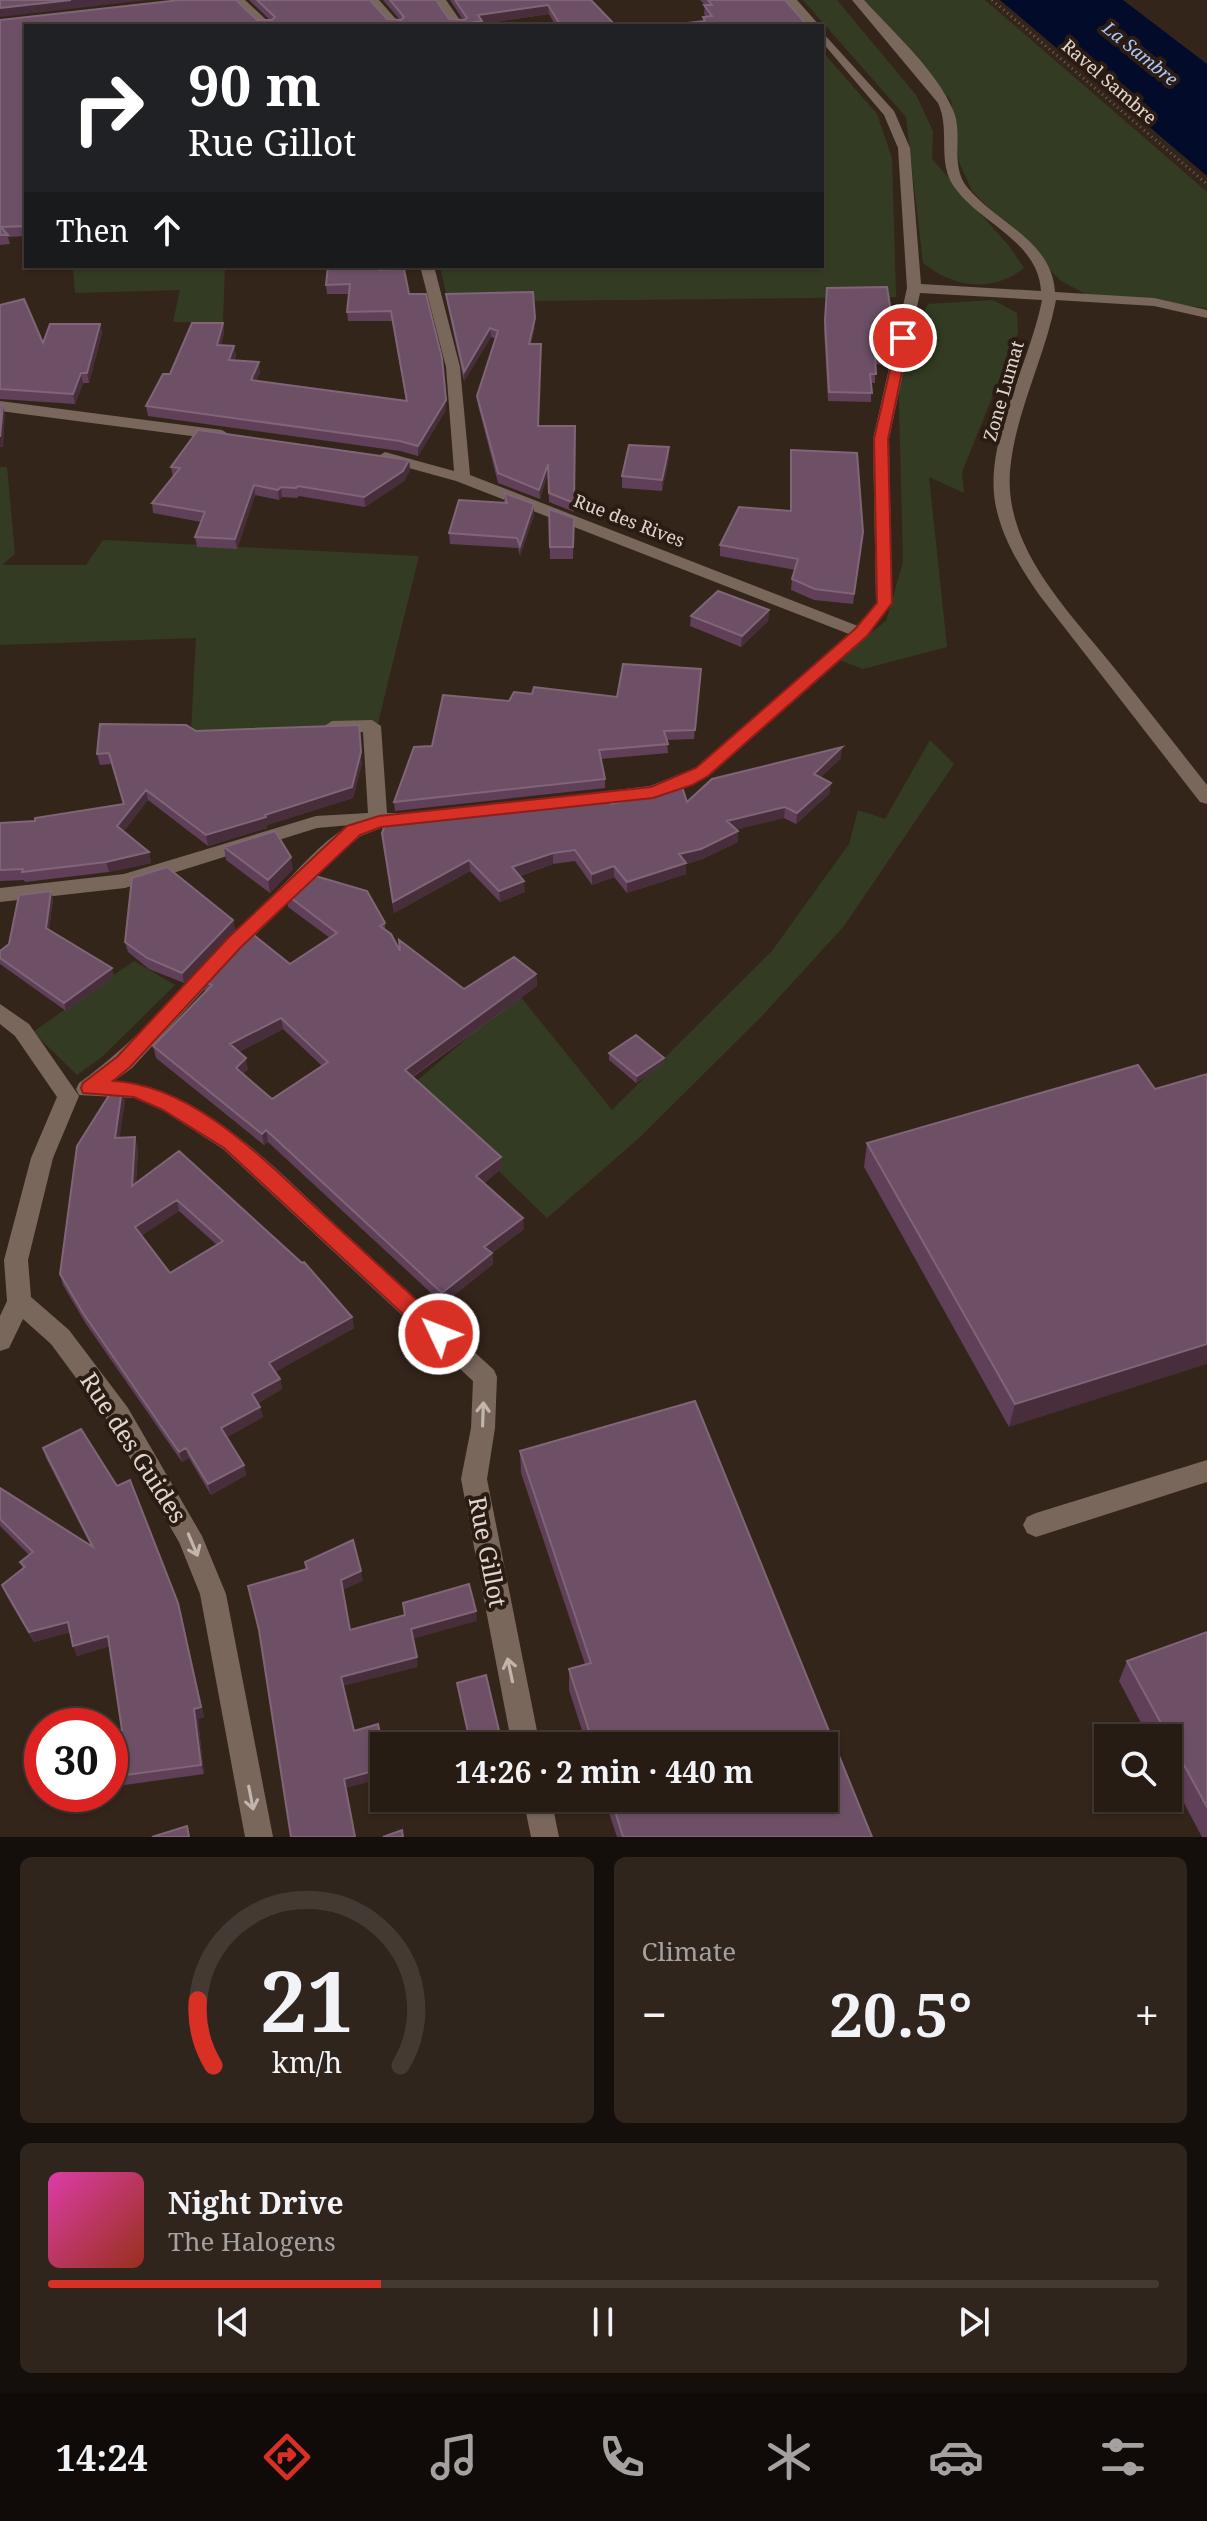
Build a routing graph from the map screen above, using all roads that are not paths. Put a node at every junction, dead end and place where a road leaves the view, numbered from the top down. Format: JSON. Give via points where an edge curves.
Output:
{"nodes":[{"id":1,"x":238,"y":0,"type":"edge"},
{"id":2,"x":373,"y":0,"type":"edge"},
{"id":3,"x":440,"y":0,"type":"edge"},
{"id":4,"x":791,"y":0,"type":"edge"},
{"id":5,"x":858,"y":0,"type":"edge"},
{"id":6,"x":265,"y":24,"type":"edge"},
{"id":7,"x":394,"y":24,"type":"edge"},
{"id":8,"x":457,"y":24,"type":"edge"},
{"id":9,"x":812,"y":24,"type":"edge"},
{"id":10,"x":824,"y":37,"type":"edge"},
{"id":11,"x":428,"y":268,"type":"edge"},
{"id":12,"x":914,"y":288,"type":"junction"},
{"id":13,"x":1049,"y":297,"type":"junction"},
{"id":14,"x":1207,"y":314,"type":"edge"},
{"id":15,"x":1,"y":404,"type":"edge"},
{"id":16,"x":231,"y":437,"type":"edge"},
{"id":17,"x":369,"y":455,"type":"edge"},
{"id":18,"x":462,"y":478,"type":"junction"},
{"id":19,"x":861,"y":633,"type":"junction"},
{"id":20,"x":309,"y":728,"type":"edge"},
{"id":21,"x":1207,"y":798,"type":"edge"},
{"id":22,"x":566,"y":802,"type":"edge"},
{"id":23,"x":423,"y":817,"type":"edge"},
{"id":24,"x":379,"y":822,"type":"junction"},
{"id":25,"x":0,"y":895,"type":"edge"},
{"id":26,"x":0,"y":1012,"type":"edge"},
{"id":27,"x":79,"y":1092,"type":"junction"},
{"id":28,"x":19,"y":1301,"type":"junction"},
{"id":29,"x":0,"y":1341,"type":"edge"},
{"id":30,"x":1207,"y":1471,"type":"edge"},
{"id":31,"x":1036,"y":1525,"type":"dead end"},
{"id":32,"x":523,"y":1732,"type":"edge"},
{"id":33,"x":540,"y":1812,"type":"edge"},
{"id":34,"x":259,"y":1837,"type":"edge"},
{"id":35,"x":545,"y":1837,"type":"edge"}],
"edges":[{"from":1,"to":6,"type":"street"},
{"from":2,"to":7,"type":"street"},
{"from":3,"to":8,"type":"street"},
{"from":4,"to":9,"type":"street"},
{"from":5,"to":13,"type":"street","via":[[949,112],[957,182],[1035,254]]},
{"from":10,"to":12,"type":"street","via":[[890,114],[904,148]]},
{"from":11,"to":18,"type":"street","via":[[453,367]]},
{"from":12,"to":13,"type":"street"},
{"from":12,"to":19,"type":"street","via":[[881,439],[884,603]]},
{"from":13,"to":14,"type":"street","via":[[1154,302]]},
{"from":13,"to":21,"type":"street","name":"Zone Lumat","via":[[1001,477],[1009,527],[1037,581]]},
{"from":15,"to":16,"type":"street"},
{"from":17,"to":18,"type":"street","name":"Rue des Rives"},
{"from":18,"to":19,"type":"street","name":"Rue des Rives"},
{"from":19,"to":22,"type":"street","via":[[702,772],[653,792]]},
{"from":20,"to":24,"type":"street","via":[[372,726]]},
{"from":23,"to":24,"type":"street"},
{"from":24,"to":25,"type":"street","via":[[345,816],[125,881]]},
{"from":24,"to":27,"type":"street","via":[[354,831],[330,850],[124,1062]]},
{"from":26,"to":27,"type":"street"},
{"from":27,"to":28,"type":"street","via":[[42,1158],[16,1260]]},
{"from":32,"to":27,"type":"street","name":"Rue Gillot","one_way":true,"via":[[474,1479],[485,1377],[231,1143],[170,1104],[136,1090]]},
{"from":28,"to":29,"type":"street"},
{"from":28,"to":34,"type":"street","name":"Rue des Guides","one_way":true,"via":[[60,1337],[119,1416],[189,1536],[213,1594]]},
{"from":30,"to":31,"type":"street"},
{"from":33,"to":35,"type":"street"}]}
